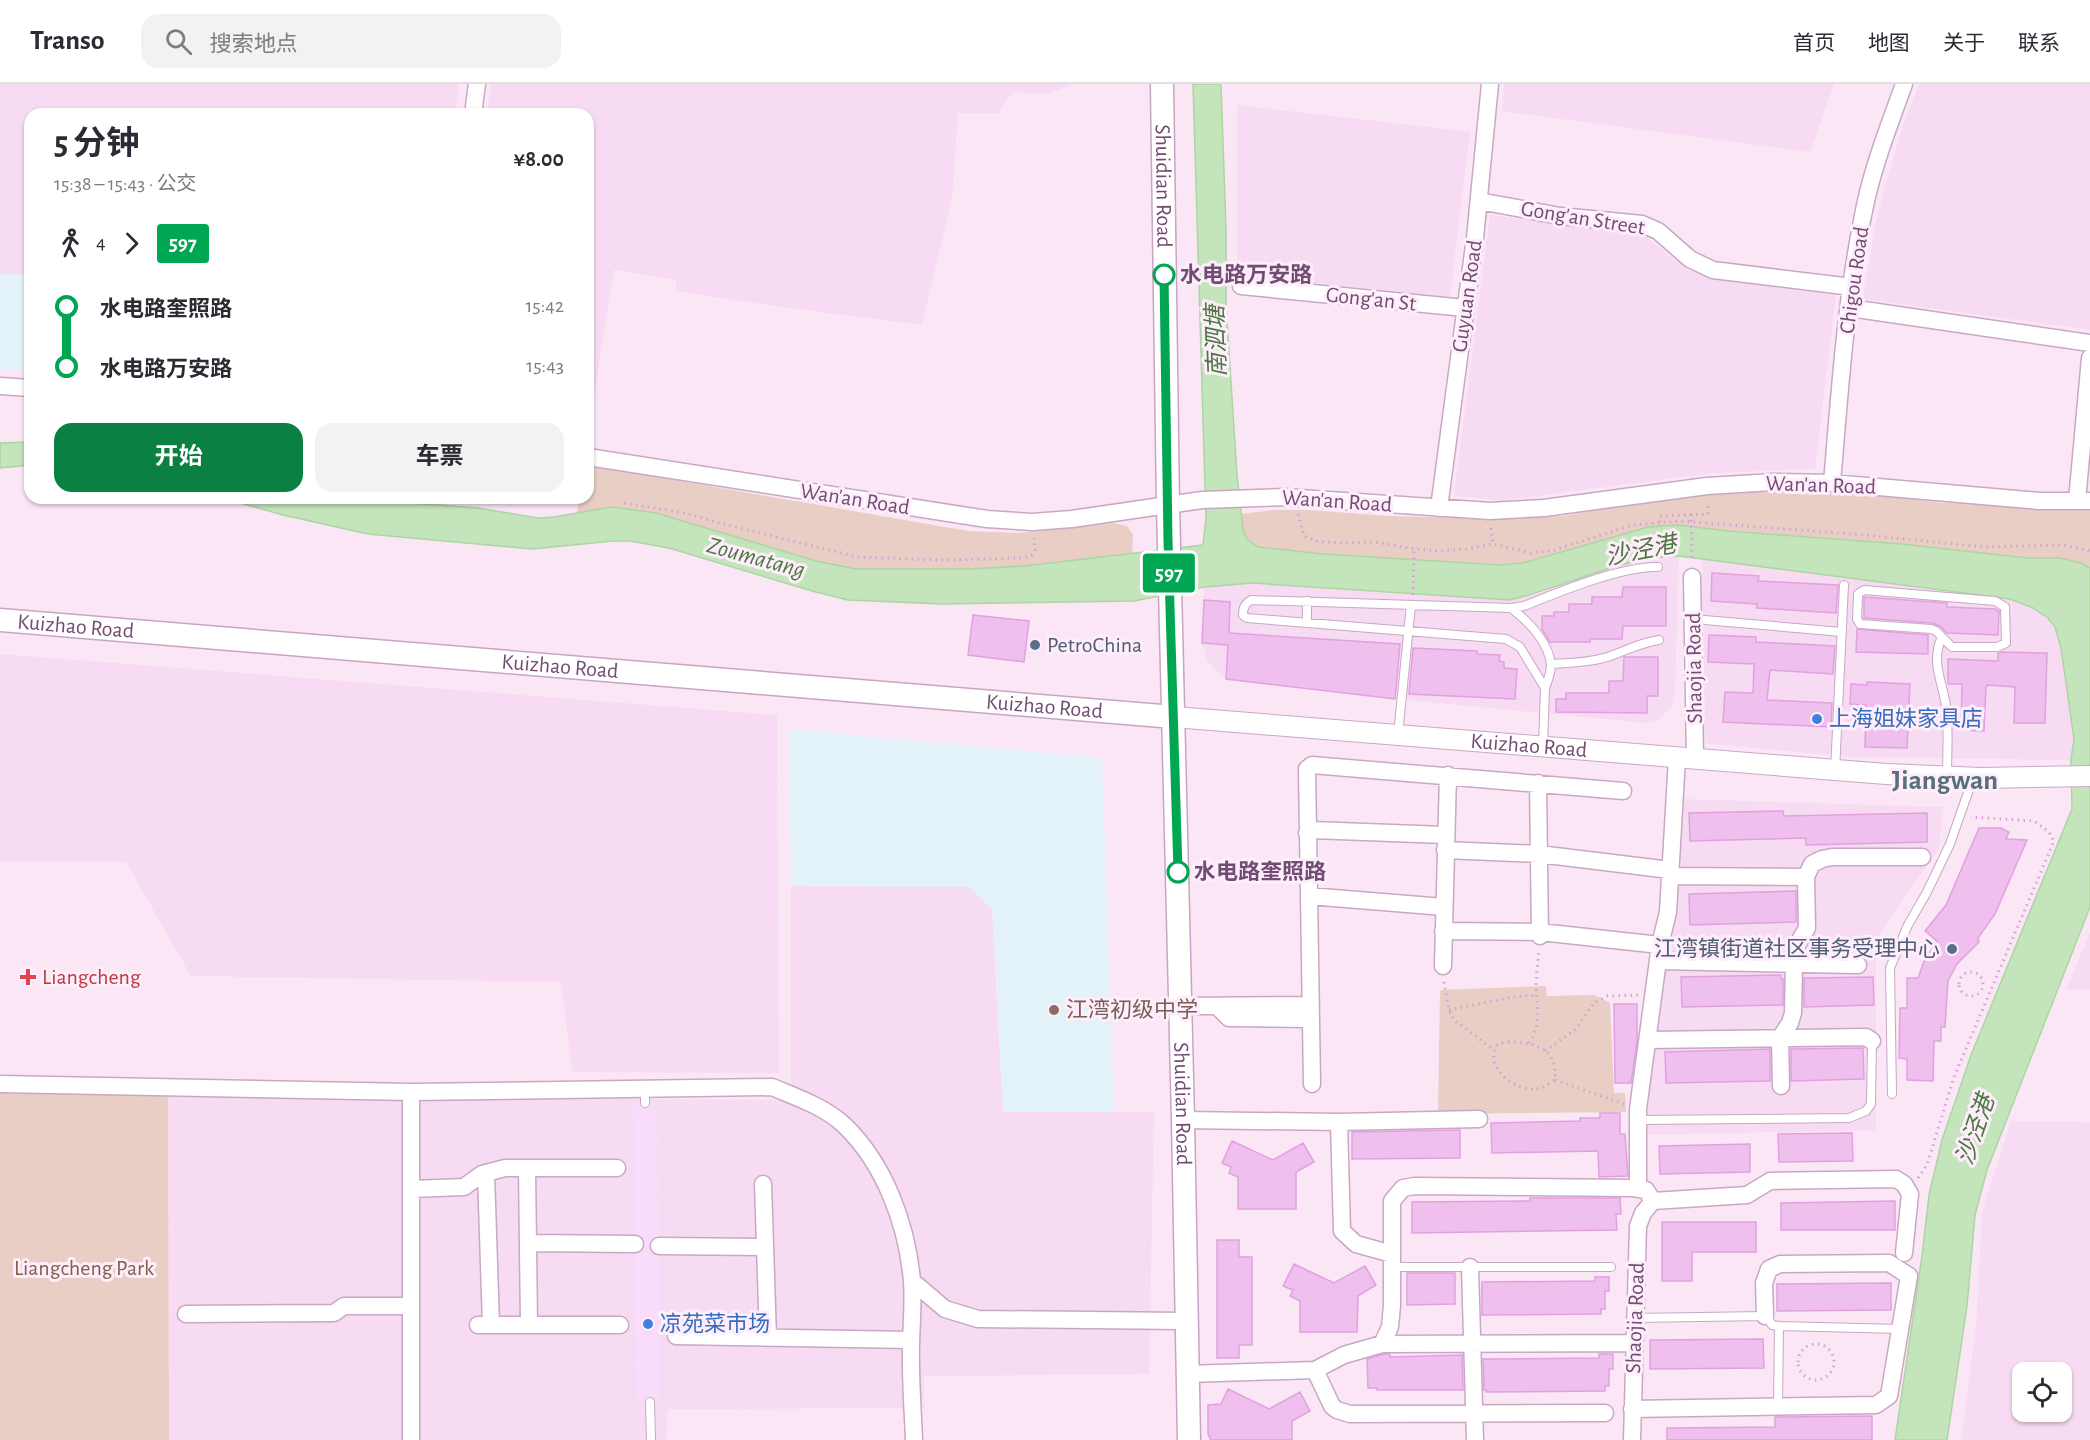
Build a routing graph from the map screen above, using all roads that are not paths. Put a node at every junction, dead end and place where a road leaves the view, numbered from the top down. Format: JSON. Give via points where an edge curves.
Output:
{"nodes":[{"id":1,"x":477,"y":84,"type":"edge"},
{"id":2,"x":1162,"y":84,"type":"edge"},
{"id":3,"x":1490,"y":84,"type":"edge"},
{"id":4,"x":1904,"y":84,"type":"edge"},
{"id":5,"x":474,"y":108,"type":"edge"},
{"id":6,"x":1479,"y":201,"type":"junction"},
{"id":7,"x":1241,"y":286,"type":"dead end"},
{"id":8,"x":1852,"y":287,"type":"junction"},
{"id":9,"x":1465,"y":308,"type":"junction"},
{"id":10,"x":1850,"y":308,"type":"junction"},
{"id":11,"x":2090,"y":343,"type":"edge"},
{"id":12,"x":2090,"y":358,"type":"edge"},
{"id":13,"x":0,"y":386,"type":"edge"},
{"id":14,"x":24,"y":387,"type":"edge"},
{"id":15,"x":594,"y":458,"type":"edge"},
{"id":16,"x":1832,"y":483,"type":"junction"},
{"id":17,"x":2083,"y":501,"type":"edge"},
{"id":18,"x":1168,"y":505,"type":"junction"},
{"id":19,"x":1439,"y":508,"type":"junction"},
{"id":20,"x":1658,"y":567,"type":"dead end"},
{"id":21,"x":1692,"y":570,"type":"road end"},
{"id":22,"x":1844,"y":585,"type":"dead end"},
{"id":23,"x":1307,"y":601,"type":"junction"},
{"id":24,"x":1411,"y":605,"type":"junction"},
{"id":25,"x":1511,"y":608,"type":"junction"},
{"id":26,"x":1693,"y":618,"type":"junction"},
{"id":27,"x":0,"y":620,"type":"edge"},
{"id":28,"x":1307,"y":623,"type":"junction"},
{"id":29,"x":1409,"y":632,"type":"junction"},
{"id":30,"x":1842,"y":632,"type":"junction"},
{"id":31,"x":1942,"y":637,"type":"junction"},
{"id":32,"x":1659,"y":640,"type":"dead end"},
{"id":33,"x":1551,"y":664,"type":"junction"},
{"id":34,"x":1545,"y":688,"type":"junction"},
{"id":35,"x":1174,"y":717,"type":"junction"},
{"id":36,"x":1398,"y":735,"type":"junction"},
{"id":37,"x":1543,"y":746,"type":"junction"},
{"id":38,"x":1686,"y":759,"type":"junction"},
{"id":39,"x":1835,"y":771,"type":"junction"},
{"id":40,"x":1448,"y":775,"type":"junction"},
{"id":41,"x":1947,"y":776,"type":"junction"},
{"id":42,"x":2083,"y":776,"type":"edge"},
{"id":43,"x":1974,"y":777,"type":"junction"},
{"id":44,"x":1538,"y":783,"type":"junction"},
{"id":45,"x":1623,"y":791,"type":"dead end"},
{"id":46,"x":1307,"y":833,"type":"junction"},
{"id":47,"x":1445,"y":843,"type":"junction"},
{"id":48,"x":1539,"y":854,"type":"junction"},
{"id":49,"x":1922,"y":857,"type":"dead end"},
{"id":50,"x":1670,"y":873,"type":"junction"},
{"id":51,"x":1806,"y":877,"type":"junction"},
{"id":52,"x":1309,"y":896,"type":"junction"},
{"id":53,"x":1444,"y":907,"type":"junction"},
{"id":54,"x":1443,"y":931,"type":"junction"},
{"id":55,"x":1540,"y":934,"type":"junction"},
{"id":56,"x":1659,"y":953,"type":"junction"},
{"id":57,"x":1794,"y":963,"type":"junction"},
{"id":58,"x":1858,"y":965,"type":"dead end"},
{"id":59,"x":1443,"y":966,"type":"road end"},
{"id":60,"x":1181,"y":1005,"type":"junction"},
{"id":61,"x":1311,"y":1012,"type":"junction"},
{"id":62,"x":1780,"y":1038,"type":"junction"},
{"id":63,"x":1648,"y":1040,"type":"junction"},
{"id":64,"x":1872,"y":1041,"type":"joint"},
{"id":65,"x":0,"y":1084,"type":"edge"},
{"id":66,"x":1312,"y":1084,"type":"dead end"},
{"id":67,"x":1781,"y":1086,"type":"dead end"},
{"id":68,"x":411,"y":1092,"type":"junction"},
{"id":69,"x":1892,"y":1094,"type":"dead end"},
{"id":70,"x":1638,"y":1114,"type":"junction"},
{"id":71,"x":1479,"y":1119,"type":"dead end"},
{"id":72,"x":1183,"y":1120,"type":"junction"},
{"id":73,"x":1339,"y":1122,"type":"junction"},
{"id":74,"x":527,"y":1168,"type":"junction"},
{"id":75,"x":617,"y":1168,"type":"dead end"},
{"id":76,"x":486,"y":1173,"type":"junction"},
{"id":77,"x":763,"y":1184,"type":"dead end"},
{"id":78,"x":411,"y":1189,"type":"junction"},
{"id":79,"x":1638,"y":1189,"type":"junction"},
{"id":80,"x":1653,"y":1201,"type":"junction"},
{"id":81,"x":528,"y":1243,"type":"junction"},
{"id":82,"x":635,"y":1244,"type":"dead end"},
{"id":83,"x":659,"y":1246,"type":"dead end"},
{"id":84,"x":765,"y":1247,"type":"junction"},
{"id":85,"x":1904,"y":1253,"type":"dead end"},
{"id":86,"x":1392,"y":1261,"type":"junction"},
{"id":87,"x":1470,"y":1267,"type":"junction"},
{"id":88,"x":1611,"y":1267,"type":"dead end"},
{"id":89,"x":912,"y":1281,"type":"junction"},
{"id":90,"x":411,"y":1306,"type":"junction"},
{"id":91,"x":186,"y":1314,"type":"dead end"},
{"id":92,"x":1765,"y":1316,"type":"junction"},
{"id":93,"x":1635,"y":1318,"type":"junction"},
{"id":94,"x":1186,"y":1322,"type":"junction"},
{"id":95,"x":529,"y":1324,"type":"junction"},
{"id":96,"x":620,"y":1324,"type":"dead end"},
{"id":97,"x":1779,"y":1326,"type":"junction"},
{"id":98,"x":1900,"y":1329,"type":"junction"},
{"id":99,"x":676,"y":1336,"type":"dead end"},
{"id":100,"x":768,"y":1338,"type":"junction"},
{"id":101,"x":911,"y":1340,"type":"junction"},
{"id":102,"x":1634,"y":1343,"type":"junction"},
{"id":103,"x":1382,"y":1344,"type":"junction"},
{"id":104,"x":1472,"y":1344,"type":"junction"},
{"id":105,"x":1315,"y":1370,"type":"junction"},
{"id":106,"x":1187,"y":1374,"type":"junction"},
{"id":107,"x":650,"y":1402,"type":"dead end"},
{"id":108,"x":1778,"y":1406,"type":"junction"},
{"id":109,"x":1632,"y":1408,"type":"junction"},
{"id":110,"x":1605,"y":1413,"type":"dead end"},
{"id":111,"x":1474,"y":1414,"type":"junction"},
{"id":112,"x":411,"y":1440,"type":"edge"},
{"id":113,"x":651,"y":1440,"type":"edge"},
{"id":114,"x":914,"y":1440,"type":"edge"},
{"id":115,"x":1189,"y":1440,"type":"edge"},
{"id":116,"x":1475,"y":1440,"type":"edge"},
{"id":117,"x":1632,"y":1440,"type":"edge"}],
"edges":[{"from":1,"to":5,"type":"street"},
{"from":2,"to":18,"type":"main road","name":"Shuidian Road"},
{"from":3,"to":6,"type":"street","name":"Guyuan Road"},
{"from":4,"to":8,"type":"street","name":"Chigou Road","via":[[1867,199]]},
{"from":6,"to":8,"type":"street","name":"Gong'an Street","via":[[1560,216],[1642,224],[1658,231],[1690,259],[1713,270]]},
{"from":6,"to":9,"type":"street","name":"Guyuan Road"},
{"from":7,"to":9,"type":"street","name":"Gong'an St"},
{"from":8,"to":10,"type":"street","name":"Chigou Road"},
{"from":9,"to":19,"type":"street","name":"Guyuan Road"},
{"from":10,"to":11,"type":"street"},
{"from":10,"to":16,"type":"street","name":"Chigou Road"},
{"from":12,"to":17,"type":"street"},
{"from":13,"to":14,"type":"street"},
{"from":15,"to":18,"type":"street","name":"Wan'an Road","via":[[987,519],[1072,519]]},
{"from":16,"to":17,"type":"street","name":"Wan'an Road","via":[[2039,501]]},
{"from":16,"to":19,"type":"street","name":"Wan'an Road","via":[[1739,483],[1544,508]]},
{"from":18,"to":19,"type":"street","name":"Wan'an Road","via":[[1295,497]]},
{"from":18,"to":35,"type":"main road","name":"Shuidian Road"},
{"from":20,"to":25,"type":"lane","via":[[1611,575]]},
{"from":21,"to":26,"type":"street","name":"Shaojia Road"},
{"from":22,"to":30,"type":"lane"},
{"from":23,"to":24,"type":"lane"},
{"from":23,"to":28,"type":"lane"},
{"from":23,"to":28,"type":"lane","via":[[1251,600],[1243,609],[1247,618]]},
{"from":24,"to":25,"type":"lane"},
{"from":24,"to":29,"type":"lane"},
{"from":25,"to":33,"type":"lane","via":[[1528,621]]},
{"from":26,"to":30,"type":"lane"},
{"from":26,"to":38,"type":"street","name":"Shaojia Road"},
{"from":27,"to":35,"type":"main road","name":"Kuizhao Road"},
{"from":28,"to":29,"type":"lane"},
{"from":29,"to":34,"type":"lane","via":[[1506,639],[1520,647]]},
{"from":29,"to":36,"type":"lane"},
{"from":30,"to":39,"type":"lane"},
{"from":31,"to":31,"type":"lane","via":[[1952,647],[1997,647],[2006,643],[2005,607],[1995,601],[1948,596],[1864,590],[1858,594],[1860,624],[1931,629]]},
{"from":31,"to":41,"type":"lane","via":[[1938,675],[1946,704]]},
{"from":32,"to":33,"type":"lane","via":[[1580,663]]},
{"from":33,"to":34,"type":"lane"},
{"from":34,"to":37,"type":"lane"},
{"from":35,"to":36,"type":"street","name":"Kuizhao Road"},
{"from":35,"to":60,"type":"main road","name":"Shuidian Road"},
{"from":36,"to":37,"type":"street","name":"Kuizhao Road"},
{"from":37,"to":38,"type":"street","name":"Kuizhao Road"},
{"from":38,"to":39,"type":"street","name":"Kuizhao Road"},
{"from":38,"to":50,"type":"street","name":"Shaojia Road"},
{"from":39,"to":41,"type":"street","name":"Kuizhao Road"},
{"from":40,"to":44,"type":"street"},
{"from":40,"to":46,"type":"street","via":[[1312,765],[1307,769]]},
{"from":40,"to":47,"type":"street"},
{"from":41,"to":43,"type":"street","name":"Kuizhao Road"},
{"from":42,"to":43,"type":"street","name":"Kuizhao Road"},
{"from":43,"to":69,"type":"lane","via":[[1950,844],[1890,968]]},
{"from":44,"to":45,"type":"street"},
{"from":44,"to":48,"type":"street"},
{"from":46,"to":47,"type":"street","via":[[1312,830]]},
{"from":46,"to":52,"type":"street"},
{"from":47,"to":48,"type":"street"},
{"from":47,"to":53,"type":"street"},
{"from":48,"to":50,"type":"street"},
{"from":48,"to":55,"type":"street"},
{"from":49,"to":51,"type":"street","via":[[1822,859],[1812,864]]},
{"from":50,"to":51,"type":"street"},
{"from":50,"to":56,"type":"street","name":"Shaojia Road","via":[[1668,912]]},
{"from":51,"to":57,"type":"street","via":[[1807,928],[1797,945]]},
{"from":52,"to":53,"type":"street"},
{"from":52,"to":61,"type":"street"},
{"from":53,"to":54,"type":"street"},
{"from":54,"to":55,"type":"street"},
{"from":54,"to":59,"type":"street"},
{"from":55,"to":56,"type":"street"},
{"from":56,"to":57,"type":"street"},
{"from":56,"to":63,"type":"street","name":"Shaojia Road"},
{"from":57,"to":58,"type":"street"},
{"from":57,"to":62,"type":"street","via":[[1793,1013]]},
{"from":60,"to":61,"type":"street","via":[[1217,1005],[1229,1018]]},
{"from":60,"to":72,"type":"main road","name":"Shuidian Road"},
{"from":61,"to":66,"type":"street"},
{"from":62,"to":63,"type":"street"},
{"from":62,"to":64,"type":"street","via":[[1866,1036]]},
{"from":62,"to":67,"type":"street"},
{"from":63,"to":70,"type":"street","name":"Shaojia Road"},
{"from":64,"to":70,"type":"lane","via":[[1871,1104],[1866,1112],[1849,1118]]},
{"from":65,"to":68,"type":"street"},
{"from":68,"to":78,"type":"street"},
{"from":68,"to":89,"type":"street","via":[[645,1095],[772,1087],[810,1103],[843,1124],[867,1151],[884,1180],[907,1248]]},
{"from":70,"to":79,"type":"street","name":"Shaojia Road"},
{"from":71,"to":73,"type":"street"},
{"from":72,"to":73,"type":"street"},
{"from":72,"to":94,"type":"main road","name":"Shuidian Road"},
{"from":73,"to":86,"type":"street","via":[[1342,1231],[1356,1244]]},
{"from":74,"to":75,"type":"street"},
{"from":74,"to":76,"type":"street"},
{"from":74,"to":81,"type":"street"},
{"from":76,"to":78,"type":"street","via":[[464,1187]]},
{"from":76,"to":95,"type":"street","via":[[484,1325]]},
{"from":77,"to":84,"type":"street"},
{"from":78,"to":90,"type":"street"},
{"from":79,"to":80,"type":"street","via":[[1646,1190]]},
{"from":79,"to":86,"type":"street","via":[[1403,1188],[1392,1201]]},
{"from":80,"to":85,"type":"street","via":[[1747,1196],[1770,1181],[1896,1179],[1910,1194]]},
{"from":80,"to":93,"type":"street","name":"Shaojia Road","via":[[1638,1226]]},
{"from":81,"to":82,"type":"street"},
{"from":81,"to":95,"type":"street"},
{"from":83,"to":84,"type":"street"},
{"from":84,"to":100,"type":"street"},
{"from":86,"to":87,"type":"lane"},
{"from":86,"to":103,"type":"street","via":[[1390,1327]]},
{"from":87,"to":88,"type":"lane"},
{"from":87,"to":104,"type":"street"},
{"from":89,"to":94,"type":"street","via":[[945,1308],[978,1319]]},
{"from":89,"to":101,"type":"street"},
{"from":90,"to":91,"type":"street","via":[[344,1306],[334,1313]]},
{"from":90,"to":112,"type":"street"},
{"from":92,"to":93,"type":"lane"},
{"from":92,"to":97,"type":"lane","via":[[1772,1325]]},
{"from":92,"to":98,"type":"street","via":[[1764,1283],[1769,1269],[1780,1264],[1890,1263],[1909,1276]]},
{"from":93,"to":102,"type":"street","name":"Shaojia Road"},
{"from":94,"to":106,"type":"main road","name":"Shuidian Road"},
{"from":95,"to":96,"type":"street"},
{"from":97,"to":98,"type":"lane"},
{"from":97,"to":108,"type":"lane"},
{"from":98,"to":108,"type":"street","via":[[1888,1396],[1876,1405]]},
{"from":99,"to":100,"type":"street"},
{"from":100,"to":101,"type":"street"},
{"from":101,"to":114,"type":"street"},
{"from":102,"to":104,"type":"street"},
{"from":102,"to":109,"type":"street","name":"Shaojia Road"},
{"from":103,"to":104,"type":"street"},
{"from":103,"to":105,"type":"street","via":[[1344,1355]]},
{"from":104,"to":111,"type":"street"},
{"from":105,"to":106,"type":"street"},
{"from":105,"to":111,"type":"street","via":[[1332,1406],[1350,1414]]},
{"from":106,"to":115,"type":"main road","name":"Shuidian Road"},
{"from":107,"to":113,"type":"lane"},
{"from":108,"to":109,"type":"street"},
{"from":109,"to":117,"type":"street","name":"Shaojia Road"},
{"from":110,"to":111,"type":"street"},
{"from":111,"to":116,"type":"street"}]}
